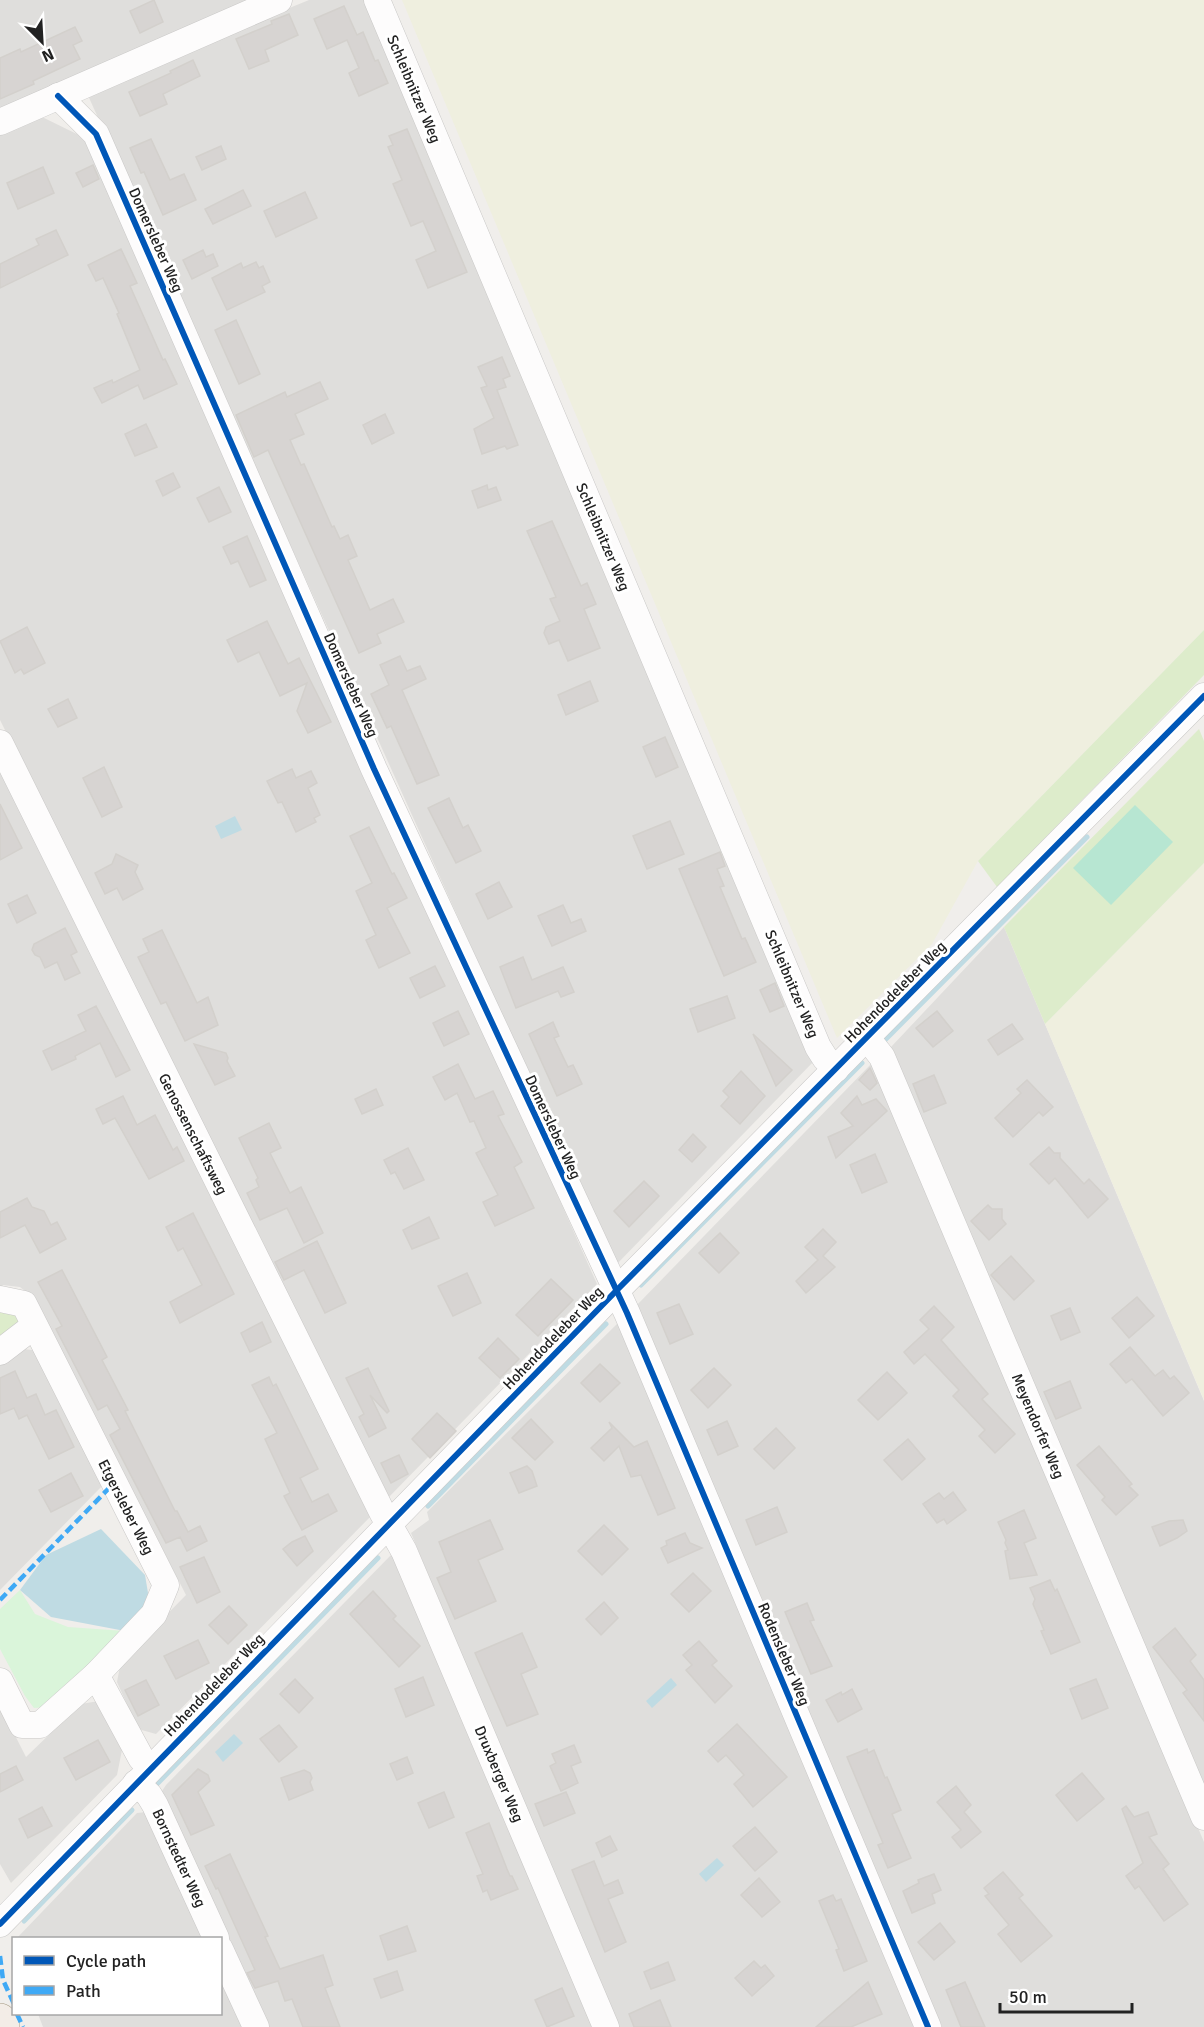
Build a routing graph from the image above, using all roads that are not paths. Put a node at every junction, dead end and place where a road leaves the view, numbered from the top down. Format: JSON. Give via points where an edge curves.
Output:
{"nodes":[{"id":1,"x":279,"y":0,"type":"edge"},
{"id":2,"x":377,"y":0,"type":"edge"},
{"id":3,"x":58,"y":96,"type":"junction"},
{"id":4,"x":0,"y":122,"type":"edge"},
{"id":5,"x":1204,"y":696,"type":"edge"},
{"id":6,"x":0,"y":743,"type":"edge"},
{"id":7,"x":867,"y":1038,"type":"junction"},
{"id":8,"x":836,"y":1069,"type":"junction"},
{"id":9,"x":616,"y":1291,"type":"junction"},
{"id":10,"x":0,"y":1299,"type":"edge"},
{"id":11,"x":34,"y":1326,"type":"junction"},
{"id":12,"x":0,"y":1352,"type":"edge"},
{"id":13,"x":388,"y":1523,"type":"junction"},
{"id":14,"x":96,"y":1675,"type":"junction"},
{"id":15,"x":0,"y":1681,"type":"edge"},
{"id":16,"x":143,"y":1776,"type":"junction"},
{"id":17,"x":1204,"y":1817,"type":"edge"},
{"id":18,"x":0,"y":1924,"type":"edge"},
{"id":19,"x":216,"y":1937,"type":"edge"},
{"id":20,"x":222,"y":1953,"type":"edge"},
{"id":21,"x":0,"y":2020,"type":"edge"},
{"id":22,"x":3,"y":2027,"type":"edge"},
{"id":23,"x":256,"y":2027,"type":"edge"},
{"id":24,"x":606,"y":2027,"type":"edge"},
{"id":25,"x":928,"y":2027,"type":"edge"}],
"edges":[{"from":1,"to":3,"type":"street"},
{"from":2,"to":8,"type":"street","name":"Schleibnitzer Weg","via":[[818,1047]]},
{"from":3,"to":4,"type":"street"},
{"from":3,"to":9,"type":"street","name":"Domersleber Weg","via":[[96,134],[374,769]]},
{"from":5,"to":7,"type":"street","name":"Hohendodeleber Weg"},
{"from":6,"to":13,"type":"street","name":"Genossenschaftsweg"},
{"from":7,"to":8,"type":"street","name":"Hohendodeleber Weg"},
{"from":7,"to":17,"type":"street","name":"Meyendorfer Weg","via":[[882,1057]]},
{"from":8,"to":9,"type":"street","name":"Hohendodeleber Weg"},
{"from":9,"to":13,"type":"street","name":"Hohendodeleber Weg"},
{"from":9,"to":25,"type":"street","name":"Rodensleber Weg"},
{"from":10,"to":11,"type":"street","name":"Etgersleber Weg","via":[[24,1304]]},
{"from":11,"to":12,"type":"street"},
{"from":11,"to":14,"type":"street","name":"Etgersleber Weg","via":[[166,1585],[154,1614]]},
{"from":13,"to":16,"type":"street","name":"Hohendodeleber Weg"},
{"from":13,"to":24,"type":"street","name":"Druxberger Weg","via":[[404,1551]]},
{"from":14,"to":15,"type":"street","name":"Etgersleber Weg","via":[[40,1725],[22,1725]]},
{"from":14,"to":16,"type":"street","via":[[141,1758]]},
{"from":16,"to":18,"type":"street","name":"Hohendodeleber Weg"},
{"from":16,"to":19,"type":"street","name":"Bornstedter Weg","via":[[148,1795]]},
{"from":20,"to":23,"type":"street"},
{"from":21,"to":22,"type":"main road"}]}
